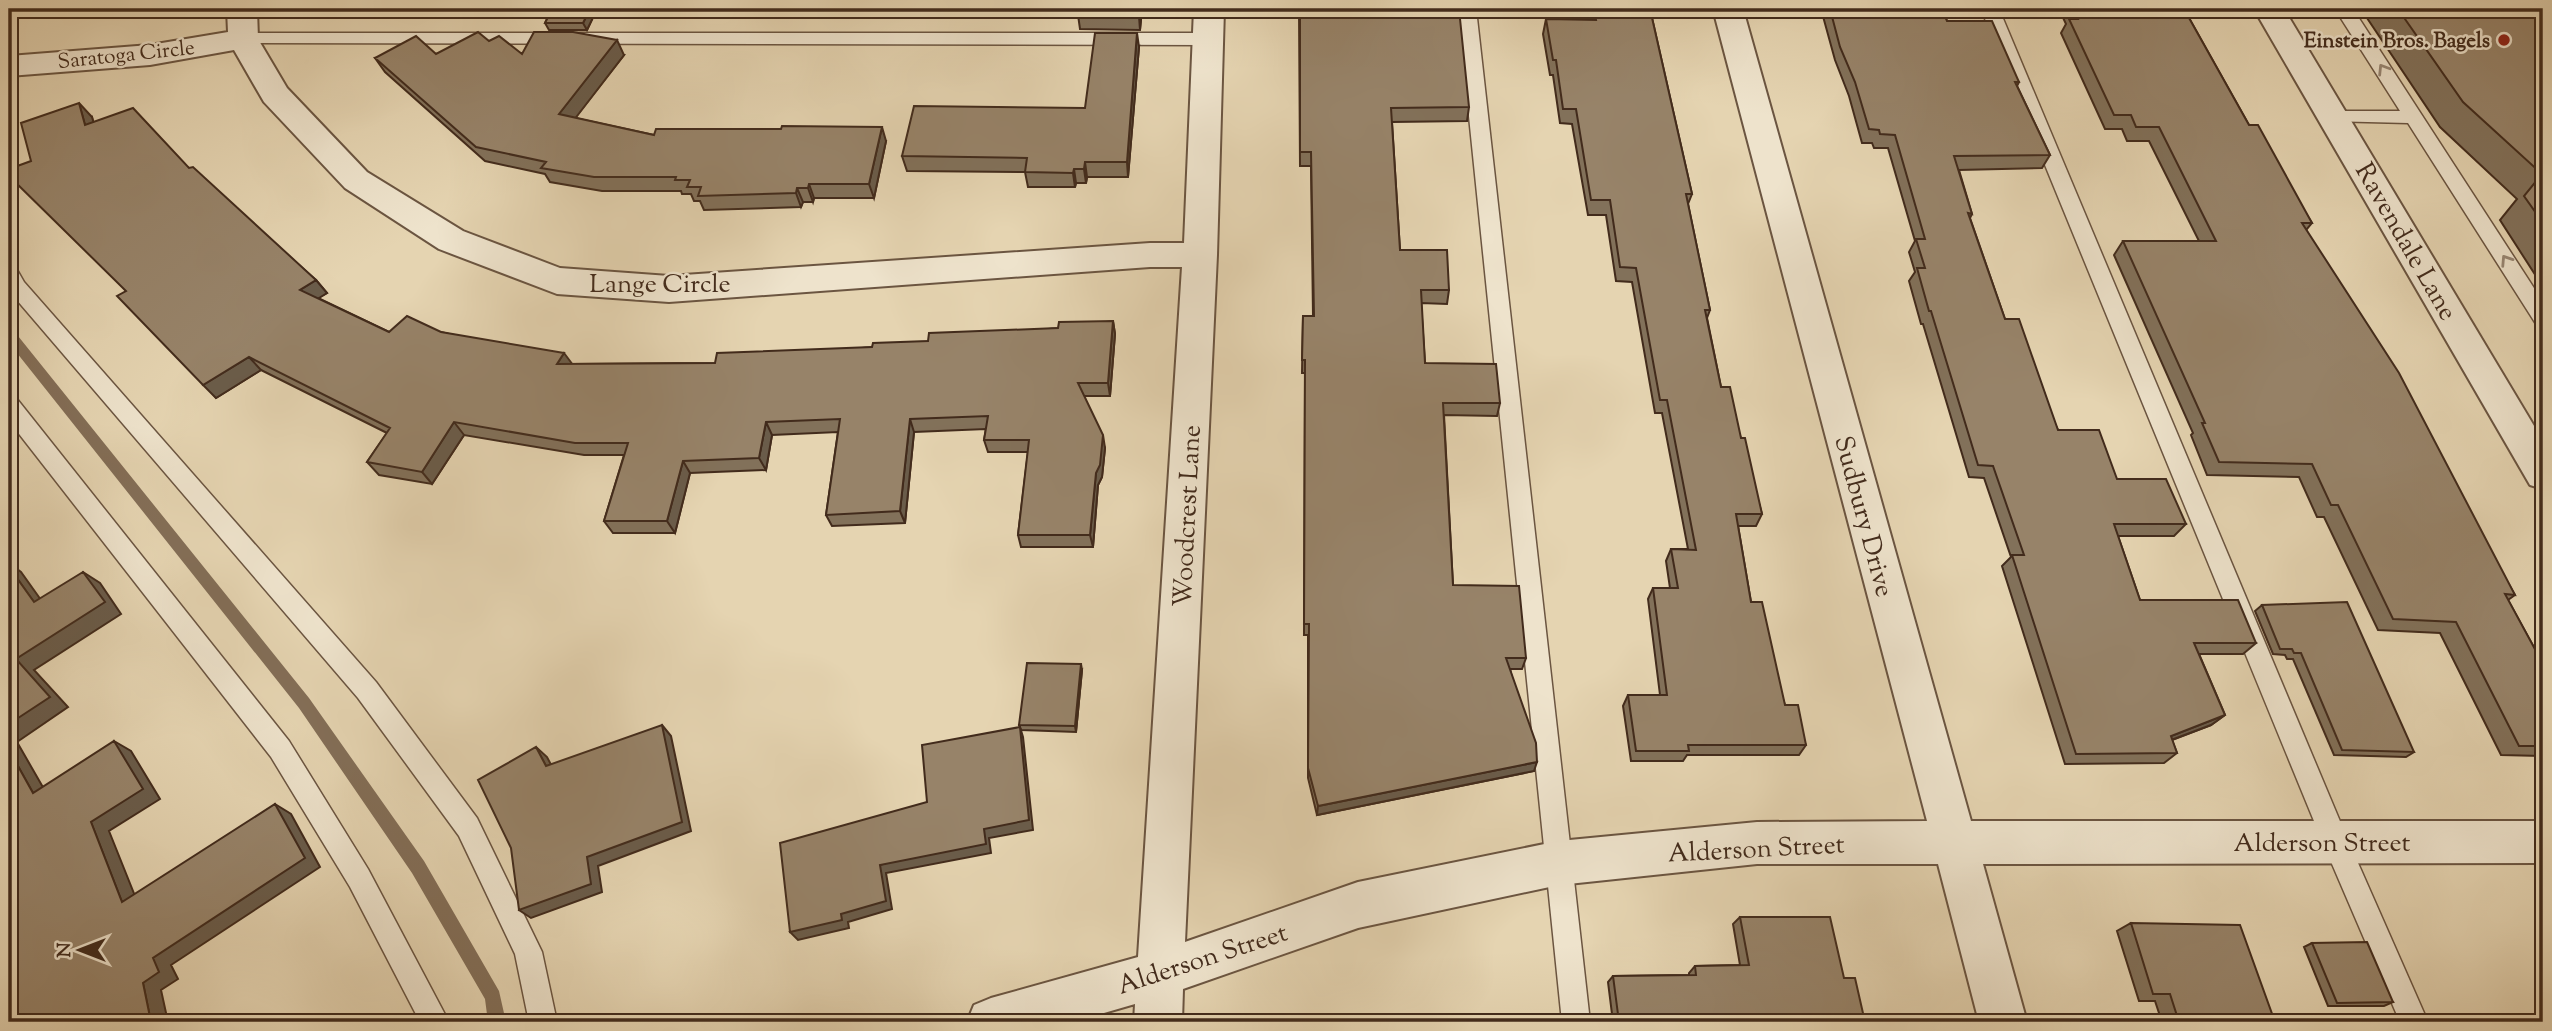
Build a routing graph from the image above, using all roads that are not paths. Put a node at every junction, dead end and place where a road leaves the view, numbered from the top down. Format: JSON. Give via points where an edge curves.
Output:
{"nodes":[{"id":1,"x":1467,"y":9,"type":"edge"},
{"id":2,"x":1728,"y":9,"type":"edge"},
{"id":3,"x":1990,"y":9,"type":"edge"},
{"id":4,"x":2269,"y":9,"type":"edge"},
{"id":5,"x":2344,"y":9,"type":"edge"},
{"id":6,"x":243,"y":24,"type":"edge"},
{"id":7,"x":1208,"y":24,"type":"edge"},
{"id":8,"x":9,"y":65,"type":"edge"},
{"id":9,"x":2334,"y":117,"type":"junction"},
{"id":10,"x":2412,"y":117,"type":"junction"},
{"id":11,"x":1200,"y":255,"type":"junction"},
{"id":12,"x":9,"y":273,"type":"edge"},
{"id":13,"x":2543,"y":318,"type":"edge"},
{"id":14,"x":9,"y":405,"type":"edge"},
{"id":15,"x":2543,"y":474,"type":"edge"},
{"id":16,"x":1952,"y":841,"type":"junction"},
{"id":17,"x":2543,"y":842,"type":"edge"},
{"id":18,"x":2336,"y":843,"type":"junction"},
{"id":19,"x":1559,"y":863,"type":"junction"},
{"id":20,"x":1160,"y":974,"type":"junction"},
{"id":21,"x":435,"y":1022,"type":"edge"},
{"id":22,"x":544,"y":1022,"type":"edge"},
{"id":23,"x":991,"y":1022,"type":"edge"},
{"id":24,"x":1158,"y":1022,"type":"edge"},
{"id":25,"x":1576,"y":1022,"type":"edge"},
{"id":26,"x":2003,"y":1022,"type":"edge"},
{"id":27,"x":2414,"y":1022,"type":"edge"}],
"edges":[{"from":1,"to":19,"type":"lane"},
{"from":2,"to":16,"type":"street","name":"Sudbury Drive"},
{"from":3,"to":18,"type":"lane"},
{"from":4,"to":9,"type":"street","name":"Ravendale Lane"},
{"from":10,"to":5,"type":"lane","one_way":true},
{"from":6,"to":7,"type":"lane"},
{"from":6,"to":8,"type":"street","name":"Saratoga Circle","via":[[150,55]]},
{"from":6,"to":11,"type":"street","name":"Lange Circle","via":[[275,94],[356,180],[451,240],[557,281],[669,289]]},
{"from":7,"to":11,"type":"street","name":"Woodcrest Lane"},
{"from":9,"to":10,"type":"lane"},
{"from":9,"to":15,"type":"street","name":"Ravendale Lane"},
{"from":13,"to":10,"type":"lane","one_way":true},
{"from":11,"to":20,"type":"street","name":"Woodcrest Lane"},
{"from":12,"to":22,"type":"lane","via":[[367,690],[468,827],[528,952]]},
{"from":14,"to":21,"type":"lane","via":[[280,749],[359,878]]},
{"from":16,"to":18,"type":"street","name":"Alderson Street"},
{"from":16,"to":19,"type":"street","name":"Alderson Street","via":[[1757,844]]},
{"from":16,"to":26,"type":"street","name":"Sudbury Drive"},
{"from":17,"to":18,"type":"street","name":"Alderson Street"},
{"from":18,"to":27,"type":"lane"},
{"from":19,"to":20,"type":"street","name":"Alderson Street","via":[[1358,905]]},
{"from":19,"to":25,"type":"lane"},
{"from":20,"to":23,"type":"street","name":"Alderson Street"},
{"from":20,"to":24,"type":"street","name":"Woodcrest Lane"}]}
